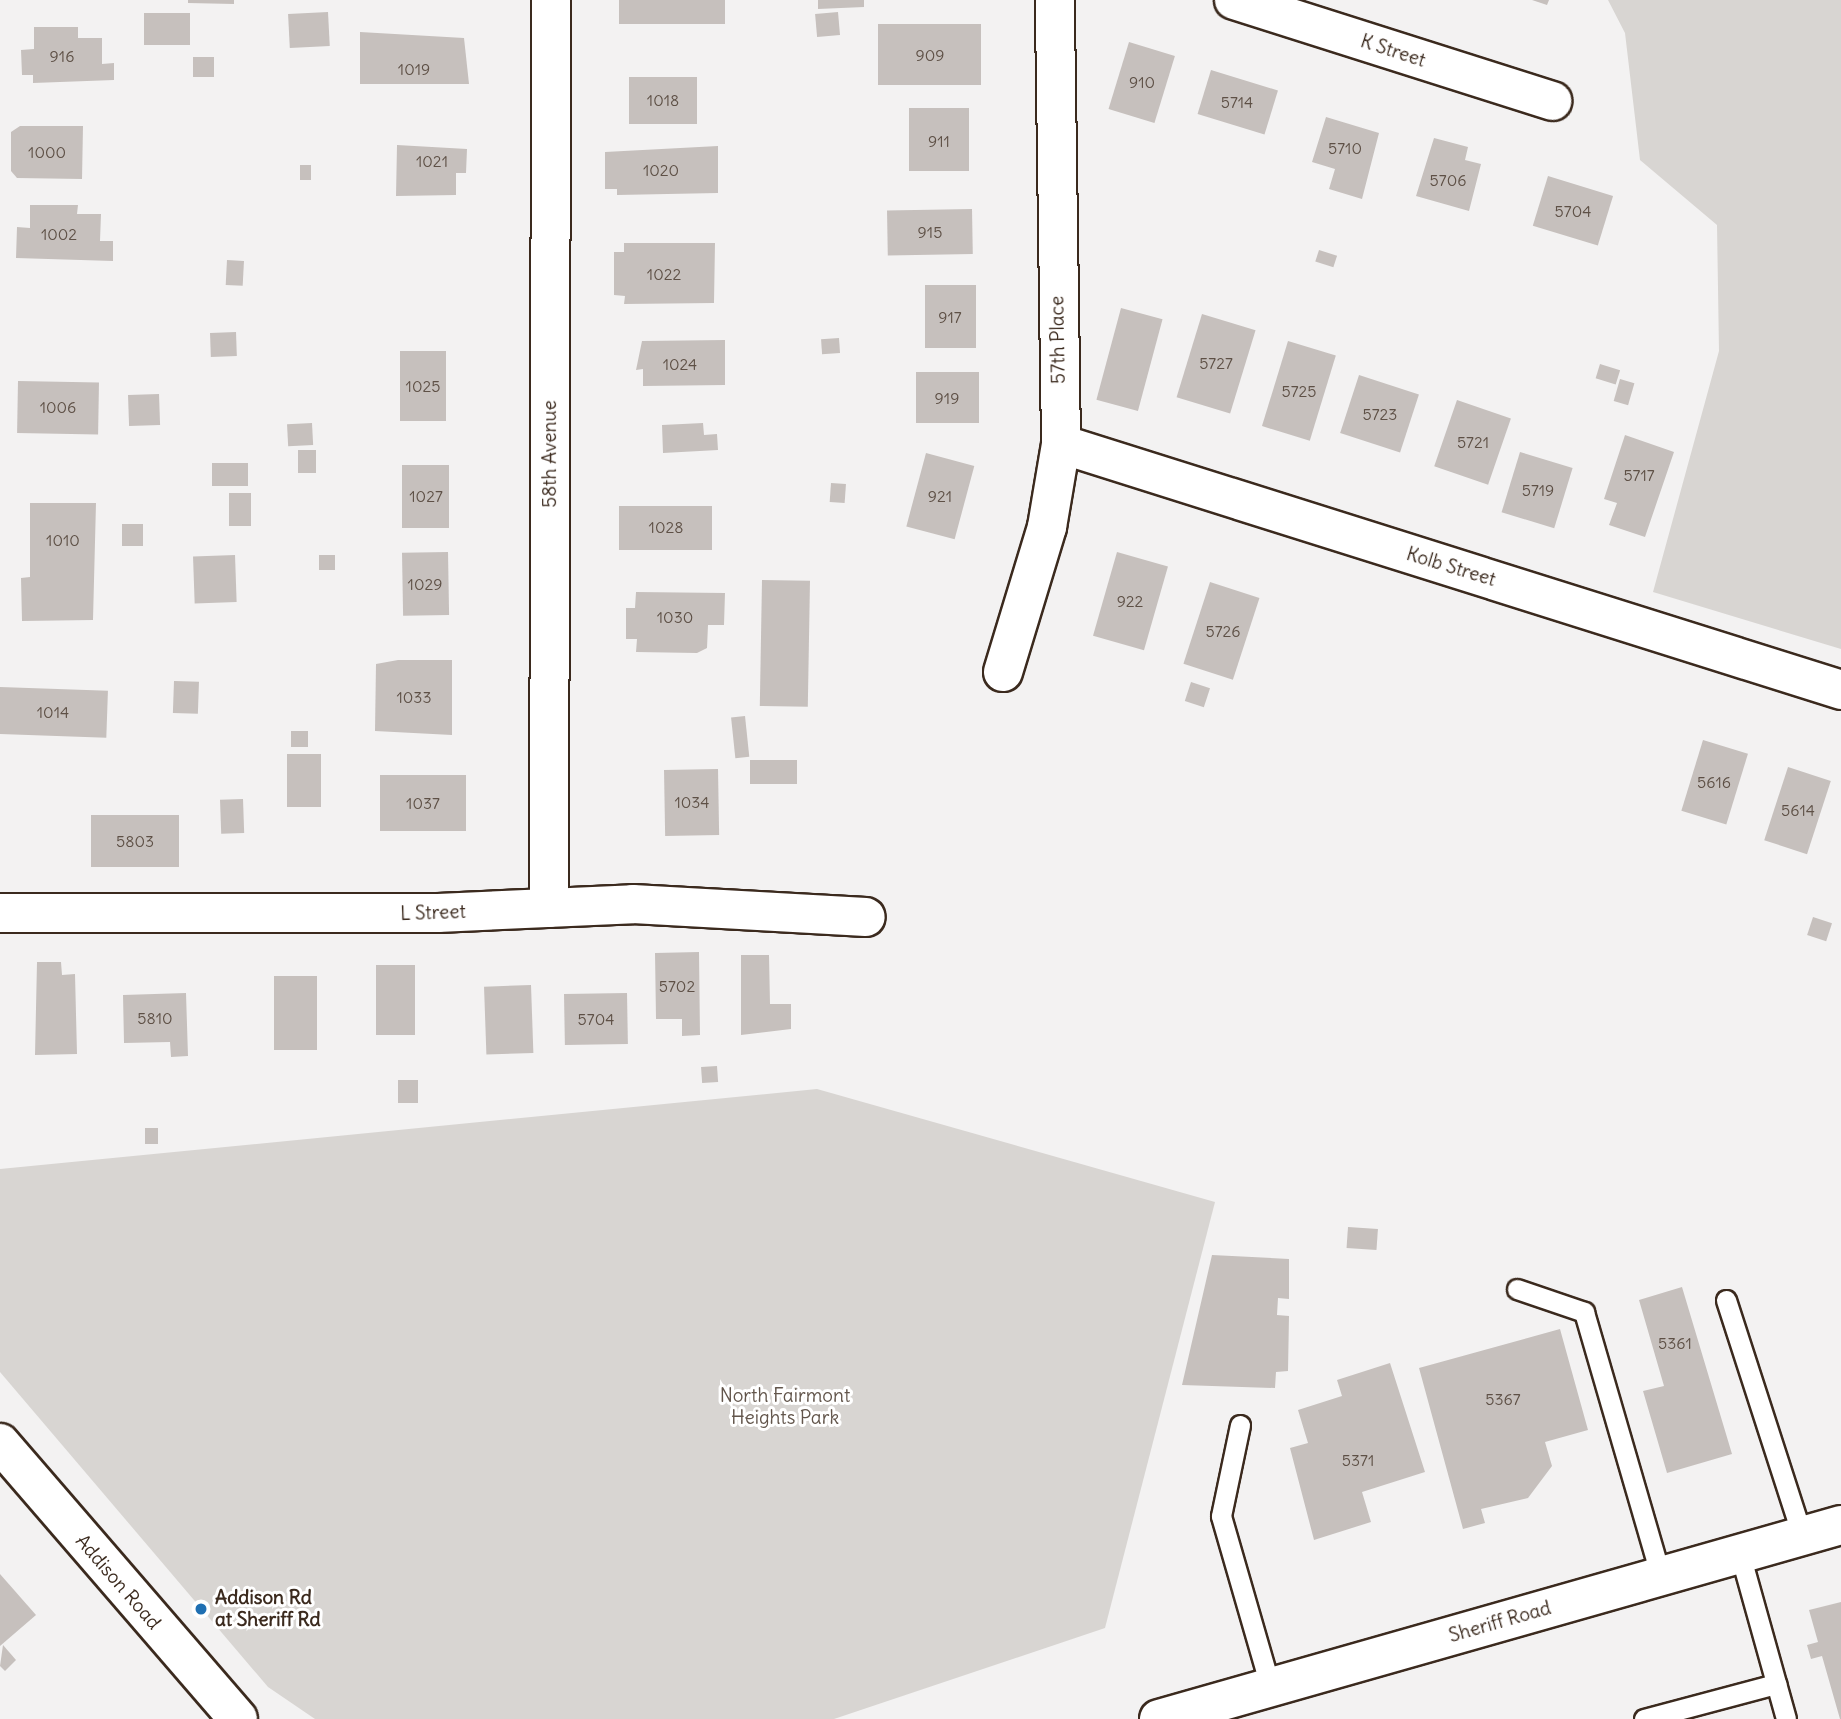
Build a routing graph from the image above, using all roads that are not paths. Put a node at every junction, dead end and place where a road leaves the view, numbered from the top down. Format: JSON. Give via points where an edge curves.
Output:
{"nodes":[{"id":1,"x":551,"y":0,"type":"edge"},
{"id":2,"x":1055,"y":0,"type":"edge"},
{"id":3,"x":1234,"y":0,"type":"edge"},
{"id":4,"x":1552,"y":102,"type":"dead end"},
{"id":5,"x":1061,"y":444,"type":"junction"},
{"id":6,"x":1003,"y":672,"type":"dead end"},
{"id":7,"x":1841,"y":690,"type":"edge"},
{"id":8,"x":549,"y":908,"type":"junction"},
{"id":9,"x":0,"y":913,"type":"edge"},
{"id":10,"x":866,"y":917,"type":"dead end"},
{"id":11,"x":1517,"y":1289,"type":"dead end"},
{"id":12,"x":1726,"y":1300,"type":"dead end"},
{"id":13,"x":1240,"y":1425,"type":"dead end"},
{"id":14,"x":0,"y":1443,"type":"edge"},
{"id":15,"x":1841,"y":1525,"type":"edge"},
{"id":16,"x":1802,"y":1536,"type":"junction"},
{"id":17,"x":1740,"y":1554,"type":"junction"},
{"id":18,"x":1661,"y":1577,"type":"junction"},
{"id":19,"x":1776,"y":1684,"type":"junction"},
{"id":20,"x":1270,"y":1686,"type":"junction"},
{"id":21,"x":238,"y":1719,"type":"edge"},
{"id":22,"x":1158,"y":1719,"type":"edge"},
{"id":23,"x":1644,"y":1719,"type":"edge"},
{"id":24,"x":1786,"y":1719,"type":"edge"}],
"edges":[{"from":1,"to":8,"type":"street","name":"58th Avenue"},
{"from":2,"to":5,"type":"street","name":"57th Place"},
{"from":3,"to":4,"type":"street","name":"K Street"},
{"from":5,"to":6,"type":"street","name":"57th Place","via":[[1047,527]]},
{"from":5,"to":7,"type":"street","name":"Kolb Street"},
{"from":8,"to":9,"type":"street","name":"L Street"},
{"from":8,"to":10,"type":"street","name":"L Street","via":[[700,905]]},
{"from":11,"to":18,"type":"lane","via":[[1584,1312]]},
{"from":12,"to":16,"type":"lane"},
{"from":13,"to":20,"type":"lane","via":[[1221,1516]]},
{"from":14,"to":21,"type":"street","name":"Addison Road"},
{"from":15,"to":16,"type":"street","name":"Sheriff Road"},
{"from":16,"to":17,"type":"street","name":"Sheriff Road"},
{"from":17,"to":18,"type":"street","name":"Sheriff Road"},
{"from":17,"to":19,"type":"lane"},
{"from":18,"to":20,"type":"street","name":"Sheriff Road"},
{"from":19,"to":23,"type":"lane"},
{"from":19,"to":24,"type":"lane"},
{"from":20,"to":22,"type":"street","name":"Sheriff Road"}]}
